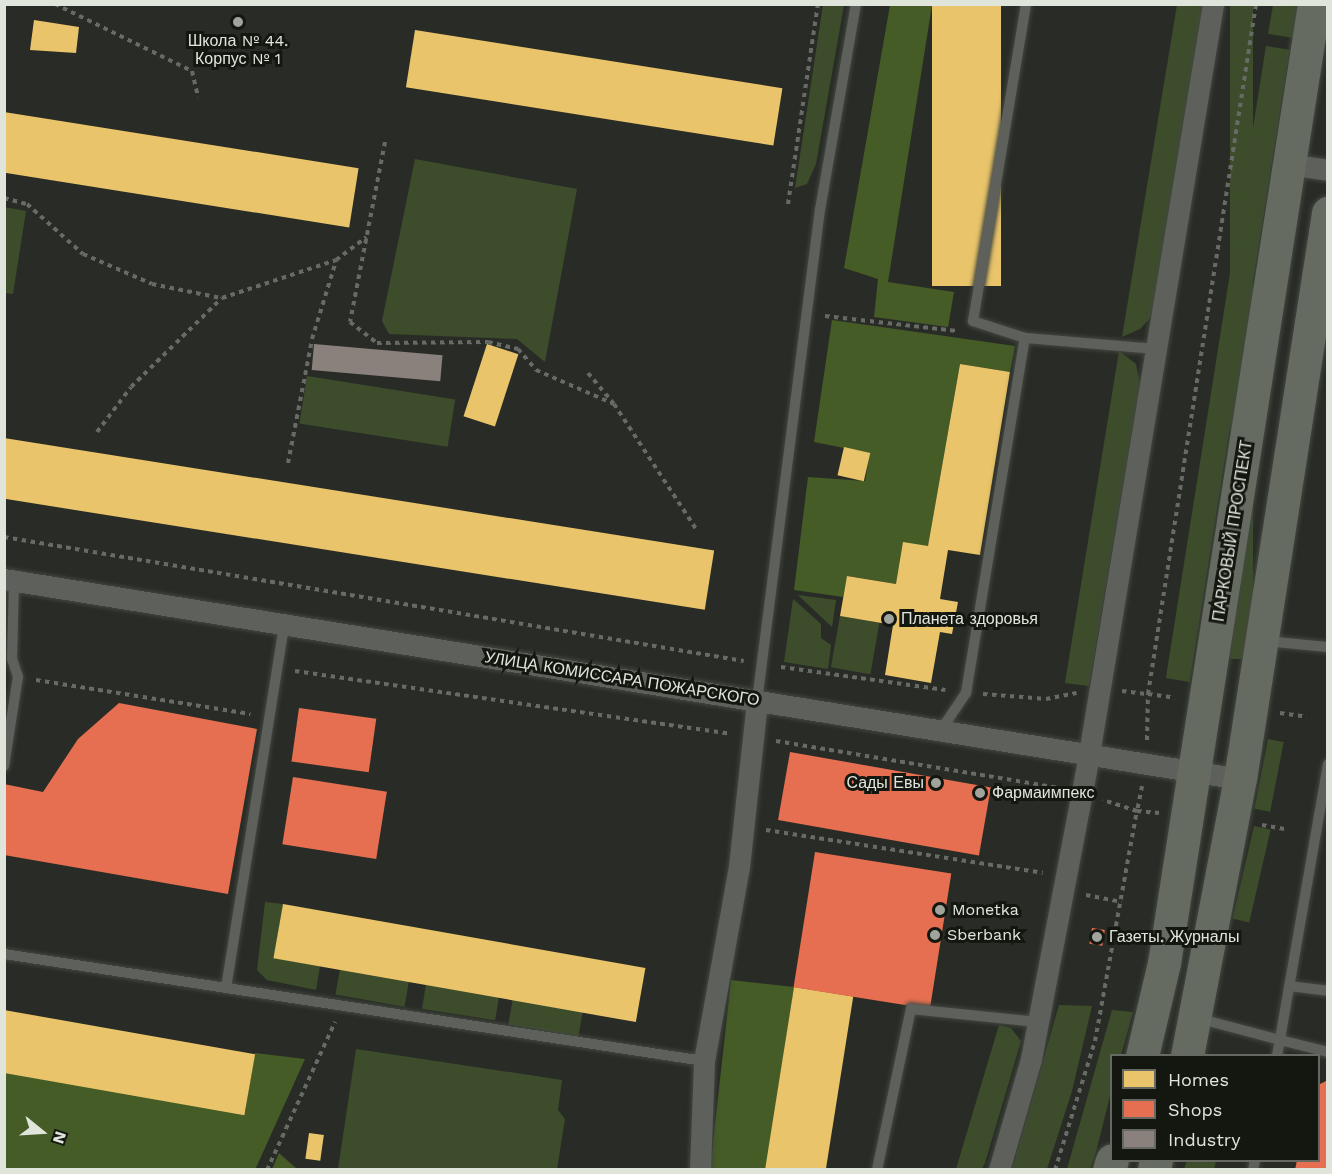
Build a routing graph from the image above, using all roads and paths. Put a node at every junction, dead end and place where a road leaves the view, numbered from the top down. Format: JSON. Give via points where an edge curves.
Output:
{"nodes":[{"id":1,"x":55,"y":4,"type":"edge"},
{"id":2,"x":818,"y":4,"type":"edge"},
{"id":3,"x":856,"y":4,"type":"edge"},
{"id":4,"x":1026,"y":4,"type":"edge"},
{"id":5,"x":1213,"y":4,"type":"edge"},
{"id":6,"x":1256,"y":4,"type":"edge"},
{"id":7,"x":1314,"y":4,"type":"edge"},
{"id":8,"x":198,"y":97,"type":"dead end"},
{"id":9,"x":385,"y":142,"type":"dead end"},
{"id":10,"x":1288,"y":164,"type":"junction"},
{"id":11,"x":1328,"y":170,"type":"edge"},
{"id":12,"x":4,"y":198,"type":"edge"},
{"id":13,"x":788,"y":204,"type":"dead end"},
{"id":14,"x":1328,"y":213,"type":"edge"},
{"id":15,"x":366,"y":236,"type":"junction"},
{"id":16,"x":336,"y":260,"type":"junction"},
{"id":17,"x":222,"y":298,"type":"junction"},
{"id":18,"x":806,"y":314,"type":"junction"},
{"id":19,"x":974,"y":321,"type":"junction"},
{"id":20,"x":1025,"y":338,"type":"junction"},
{"id":21,"x":1157,"y":349,"type":"junction"},
{"id":22,"x":588,"y":373,"type":"dead end"},
{"id":23,"x":614,"y":404,"type":"junction"},
{"id":24,"x":97,"y":432,"type":"dead end"},
{"id":25,"x":288,"y":463,"type":"dead end"},
{"id":26,"x":696,"y":529,"type":"dead end"},
{"id":27,"x":4,"y":537,"type":"edge"},
{"id":28,"x":9,"y":580,"type":"edge"},
{"id":29,"x":284,"y":624,"type":"junction"},
{"id":30,"x":1262,"y":640,"type":"junction"},
{"id":31,"x":1328,"y":647,"type":"edge"},
{"id":32,"x":761,"y":664,"type":"junction"},
{"id":33,"x":277,"y":669,"type":"junction"},
{"id":34,"x":18,"y":677,"type":"junction"},
{"id":35,"x":1099,"y":689,"type":"junction"},
{"id":36,"x":966,"y":693,"type":"junction"},
{"id":37,"x":757,"y":701,"type":"junction"},
{"id":38,"x":269,"y":717,"type":"junction"},
{"id":39,"x":941,"y":730,"type":"junction"},
{"id":40,"x":753,"y":737,"type":"junction"},
{"id":41,"x":1089,"y":754,"type":"junction"},
{"id":42,"x":1328,"y":764,"type":"edge"},
{"id":43,"x":4,"y":766,"type":"edge"},
{"id":44,"x":1195,"y":771,"type":"junction"},
{"id":45,"x":1240,"y":779,"type":"junction"},
{"id":46,"x":1082,"y":794,"type":"junction"},
{"id":47,"x":745,"y":827,"type":"junction"},
{"id":48,"x":1065,"y":877,"type":"junction"},
{"id":49,"x":1121,"y":902,"type":"junction"},
{"id":50,"x":4,"y":954,"type":"edge"},
{"id":51,"x":1289,"y":986,"type":"junction"},
{"id":52,"x":226,"y":988,"type":"junction"},
{"id":53,"x":1328,"y":991,"type":"edge"},
{"id":54,"x":345,"y":1006,"type":"junction"},
{"id":55,"x":1197,"y":1018,"type":"junction"},
{"id":56,"x":1037,"y":1022,"type":"junction"},
{"id":57,"x":1280,"y":1040,"type":"junction"},
{"id":58,"x":1328,"y":1052,"type":"edge"},
{"id":59,"x":1142,"y":1054,"type":"edge"},
{"id":60,"x":1188,"y":1054,"type":"edge"},
{"id":61,"x":1277,"y":1054,"type":"edge"},
{"id":62,"x":704,"y":1061,"type":"junction"},
{"id":63,"x":267,"y":1170,"type":"edge"},
{"id":64,"x":700,"y":1170,"type":"edge"},
{"id":65,"x":877,"y":1170,"type":"edge"},
{"id":66,"x":999,"y":1170,"type":"edge"},
{"id":67,"x":1055,"y":1170,"type":"edge"}],
"edges":[{"from":1,"to":8,"type":"path","via":[[192,71]]},
{"from":2,"to":13,"type":"path"},
{"from":3,"to":18,"type":"lane"},
{"from":4,"to":19,"type":"lane"},
{"from":5,"to":21,"type":"street"},
{"from":6,"to":35,"type":"path","via":[[1148,694]]},
{"from":7,"to":10,"type":"main road","name":"ПАРКОВЫЙ ПРОСПЕКТ"},
{"from":9,"to":15,"type":"path"},
{"from":10,"to":11,"type":"street"},
{"from":10,"to":44,"type":"main road","name":"ПАРКОВЫЙ ПРОСПЕКТ"},
{"from":12,"to":17,"type":"path","via":[[27,204],[83,254],[152,284]]},
{"from":14,"to":30,"type":"main road"},
{"from":15,"to":16,"type":"path"},
{"from":15,"to":23,"type":"path","via":[[350,322],[377,343],[488,342],[519,349],[536,370]]},
{"from":16,"to":17,"type":"path"},
{"from":16,"to":25,"type":"path","via":[[312,339]]},
{"from":17,"to":24,"type":"path","via":[[130,387]]},
{"from":18,"to":19,"type":"path","via":[[971,332]]},
{"from":18,"to":32,"type":"lane"},
{"from":19,"to":20,"type":"lane"},
{"from":20,"to":21,"type":"lane"},
{"from":20,"to":36,"type":"lane"},
{"from":21,"to":35,"type":"street"},
{"from":22,"to":23,"type":"path"},
{"from":23,"to":26,"type":"path"},
{"from":27,"to":32,"type":"path"},
{"from":28,"to":29,"type":"street","name":"УЛИЦА КОМИССАРА ПОЖАРСКОГО"},
{"from":28,"to":34,"type":"lane","via":[[12,659]]},
{"from":29,"to":33,"type":"lane"},
{"from":29,"to":37,"type":"street","name":"УЛИЦА КОМИССАРА ПОЖАРСКОГО"},
{"from":30,"to":31,"type":"lane"},
{"from":30,"to":45,"type":"main road"},
{"from":32,"to":36,"type":"path"},
{"from":32,"to":37,"type":"lane"},
{"from":33,"to":38,"type":"lane"},
{"from":33,"to":40,"type":"path"},
{"from":34,"to":38,"type":"path"},
{"from":34,"to":43,"type":"lane"},
{"from":35,"to":36,"type":"path","via":[[1046,699]]},
{"from":35,"to":41,"type":"street"},
{"from":36,"to":39,"type":"lane"},
{"from":37,"to":39,"type":"street","name":"УЛИЦА КОМИССАРА ПОЖАРСКОГО"},
{"from":37,"to":40,"type":"street"},
{"from":38,"to":52,"type":"lane"},
{"from":39,"to":41,"type":"street","name":"УЛИЦА КОМИССАРА ПОЖАРСКОГО"},
{"from":40,"to":46,"type":"path"},
{"from":40,"to":47,"type":"street"},
{"from":41,"to":44,"type":"street","name":"УЛИЦА КОМИССАРА ПОЖАРСКОГО"},
{"from":41,"to":46,"type":"street"},
{"from":42,"to":51,"type":"lane"},
{"from":44,"to":45,"type":"street","name":"УЛИЦА КОМИССАРА ПОЖАРСКОГО"},
{"from":44,"to":59,"type":"main road","name":"ПАРКОВЫЙ ПРОСПЕКТ","via":[[1164,963]]},
{"from":45,"to":55,"type":"main road"},
{"from":46,"to":48,"type":"street"},
{"from":46,"to":49,"type":"path","via":[[1137,811]]},
{"from":47,"to":48,"type":"path"},
{"from":47,"to":62,"type":"street"},
{"from":48,"to":49,"type":"path","via":[[1090,899]]},
{"from":48,"to":56,"type":"street"},
{"from":49,"to":67,"type":"path","via":[[1095,1041]]},
{"from":50,"to":52,"type":"lane"},
{"from":51,"to":53,"type":"lane"},
{"from":51,"to":57,"type":"lane"},
{"from":52,"to":54,"type":"lane"},
{"from":54,"to":62,"type":"lane"},
{"from":54,"to":63,"type":"path"},
{"from":55,"to":57,"type":"lane"},
{"from":55,"to":60,"type":"main road"},
{"from":56,"to":65,"type":"lane","via":[[911,1009]]},
{"from":56,"to":66,"type":"street"},
{"from":57,"to":58,"type":"lane"},
{"from":57,"to":61,"type":"lane"},
{"from":62,"to":64,"type":"street"}]}
